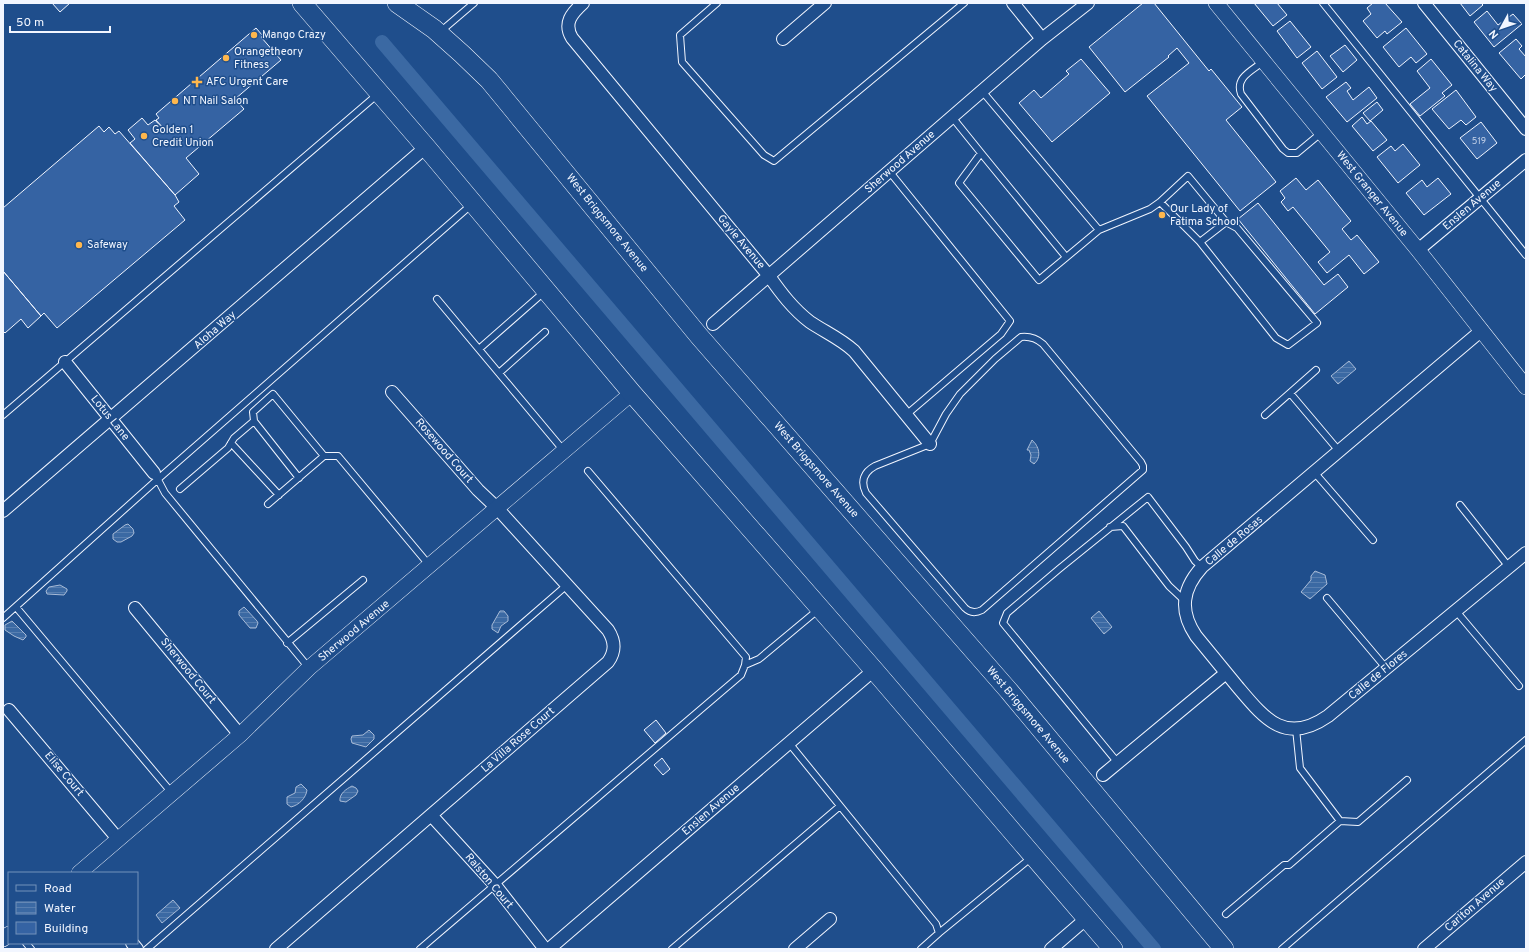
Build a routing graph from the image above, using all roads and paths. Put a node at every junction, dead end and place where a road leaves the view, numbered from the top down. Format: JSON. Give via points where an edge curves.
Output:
{"nodes":[{"id":1,"x":302,"y":3,"type":"edge"},
{"id":2,"x":397,"y":3,"type":"edge"},
{"id":3,"x":474,"y":3,"type":"edge"},
{"id":4,"x":583,"y":3,"type":"edge"},
{"id":5,"x":717,"y":3,"type":"edge"},
{"id":6,"x":825,"y":3,"type":"edge"},
{"id":7,"x":964,"y":3,"type":"edge"},
{"id":8,"x":1013,"y":3,"type":"edge"},
{"id":9,"x":1088,"y":3,"type":"edge"},
{"id":10,"x":1216,"y":3,"type":"edge"},
{"id":11,"x":1323,"y":3,"type":"edge"},
{"id":12,"x":1424,"y":3,"type":"edge"},
{"id":13,"x":438,"y":33,"type":"junction"},
{"id":14,"x":783,"y":39,"type":"dead end"},
{"id":15,"x":1042,"y":39,"type":"junction"},
{"id":16,"x":1264,"y":61,"type":"junction"},
{"id":17,"x":982,"y":91,"type":"junction"},
{"id":18,"x":379,"y":93,"type":"junction"},
{"id":19,"x":952,"y":117,"type":"junction"},
{"id":20,"x":1526,"y":129,"type":"edge"},
{"id":21,"x":1322,"y":132,"type":"junction"},
{"id":22,"x":426,"y":147,"type":"junction"},
{"id":23,"x":981,"y":153,"type":"junction"},
{"id":24,"x":1526,"y":160,"type":"edge"},
{"id":25,"x":889,"y":172,"type":"junction"},
{"id":26,"x":1480,"y":198,"type":"junction"},
{"id":27,"x":1160,"y":202,"type":"junction"},
{"id":28,"x":473,"y":204,"type":"junction"},
{"id":29,"x":1226,"y":222,"type":"junction"},
{"id":30,"x":1099,"y":230,"type":"junction"},
{"id":31,"x":1200,"y":242,"type":"junction"},
{"id":32,"x":1418,"y":250,"type":"junction"},
{"id":33,"x":1526,"y":255,"type":"edge"},
{"id":34,"x":1066,"y":257,"type":"junction"},
{"id":35,"x":769,"y":276,"type":"junction"},
{"id":36,"x":546,"y":290,"type":"junction"},
{"id":37,"x":437,"y":299,"type":"dead end"},
{"id":38,"x":713,"y":324,"type":"dead end"},
{"id":39,"x":1482,"y":330,"type":"junction"},
{"id":40,"x":545,"y":332,"type":"dead end"},
{"id":41,"x":479,"y":349,"type":"junction"},
{"id":42,"x":65,"y":362,"type":"junction"},
{"id":43,"x":1316,"y":370,"type":"dead end"},
{"id":44,"x":499,"y":373,"type":"junction"},
{"id":45,"x":1526,"y":386,"type":"edge"},
{"id":46,"x":392,"y":392,"type":"dead end"},
{"id":47,"x":632,"y":393,"type":"junction"},
{"id":48,"x":1290,"y":393,"type":"junction"},
{"id":49,"x":906,"y":415,"type":"junction"},
{"id":50,"x":1265,"y":415,"type":"dead end"},
{"id":51,"x":3,"y":416,"type":"edge"},
{"id":52,"x":111,"y":419,"type":"junction"},
{"id":53,"x":254,"y":421,"type":"junction"},
{"id":54,"x":231,"y":443,"type":"junction"},
{"id":55,"x":930,"y":444,"type":"junction"},
{"id":56,"x":564,"y":451,"type":"junction"},
{"id":57,"x":1339,"y":451,"type":"junction"},
{"id":58,"x":324,"y":456,"type":"junction"},
{"id":59,"x":588,"y":471,"type":"dead end"},
{"id":60,"x":1314,"y":472,"type":"junction"},
{"id":61,"x":156,"y":476,"type":"junction"},
{"id":62,"x":299,"y":478,"type":"junction"},
{"id":63,"x":180,"y":489,"type":"dead end"},
{"id":64,"x":279,"y":495,"type":"junction"},
{"id":65,"x":268,"y":504,"type":"dead end"},
{"id":66,"x":1460,"y":505,"type":"dead end"},
{"id":67,"x":497,"y":508,"type":"junction"},
{"id":68,"x":3,"y":511,"type":"edge"},
{"id":69,"x":1109,"y":527,"type":"junction"},
{"id":70,"x":1373,"y":540,"type":"dead end"},
{"id":71,"x":1526,"y":553,"type":"edge"},
{"id":72,"x":430,"y":566,"type":"junction"},
{"id":73,"x":1202,"y":567,"type":"junction"},
{"id":74,"x":1509,"y":567,"type":"junction"},
{"id":75,"x":363,"y":580,"type":"dead end"},
{"id":76,"x":567,"y":585,"type":"junction"},
{"id":77,"x":1327,"y":598,"type":"dead end"},
{"id":78,"x":1185,"y":601,"type":"junction"},
{"id":79,"x":16,"y":607,"type":"junction"},
{"id":80,"x":135,"y":608,"type":"dead end"},
{"id":81,"x":820,"y":608,"type":"junction"},
{"id":82,"x":1456,"y":611,"type":"junction"},
{"id":83,"x":3,"y":618,"type":"edge"},
{"id":84,"x":287,"y":643,"type":"junction"},
{"id":85,"x":746,"y":665,"type":"junction"},
{"id":86,"x":309,"y":668,"type":"junction"},
{"id":87,"x":1386,"y":668,"type":"junction"},
{"id":88,"x":874,"y":670,"type":"junction"},
{"id":89,"x":1226,"y":673,"type":"junction"},
{"id":90,"x":1519,"y":686,"type":"dead end"},
{"id":91,"x":9,"y":710,"type":"dead end"},
{"id":92,"x":1296,"y":729,"type":"junction"},
{"id":93,"x":240,"y":735,"type":"junction"},
{"id":94,"x":1526,"y":740,"type":"edge"},
{"id":95,"x":789,"y":743,"type":"junction"},
{"id":96,"x":1118,"y":763,"type":"junction"},
{"id":97,"x":1103,"y":775,"type":"dead end"},
{"id":98,"x":1407,"y":780,"type":"dead end"},
{"id":99,"x":172,"y":793,"type":"junction"},
{"id":100,"x":840,"y":806,"type":"junction"},
{"id":101,"x":431,"y":815,"type":"junction"},
{"id":102,"x":1340,"y":821,"type":"junction"},
{"id":103,"x":118,"y":839,"type":"junction"},
{"id":104,"x":1034,"y":855,"type":"junction"},
{"id":105,"x":1526,"y":862,"type":"edge"},
{"id":106,"x":80,"y":872,"type":"edge"},
{"id":107,"x":495,"y":885,"type":"junction"},
{"id":108,"x":1226,"y":914,"type":"dead end"},
{"id":109,"x":1087,"y":918,"type":"junction"},
{"id":110,"x":830,"y":919,"type":"dead end"},
{"id":111,"x":939,"y":934,"type":"junction"},
{"id":112,"x":147,"y":949,"type":"edge"},
{"id":113,"x":276,"y":949,"type":"edge"},
{"id":114,"x":420,"y":949,"type":"edge"},
{"id":115,"x":545,"y":949,"type":"edge"},
{"id":116,"x":548,"y":949,"type":"edge"},
{"id":117,"x":672,"y":949,"type":"edge"},
{"id":118,"x":795,"y":949,"type":"edge"},
{"id":119,"x":920,"y":949,"type":"edge"},
{"id":120,"x":1050,"y":949,"type":"edge"},
{"id":121,"x":1113,"y":949,"type":"edge"},
{"id":122,"x":1224,"y":949,"type":"edge"},
{"id":123,"x":1282,"y":949,"type":"edge"},
{"id":124,"x":1424,"y":949,"type":"edge"}],
"edges":[{"from":1,"to":18,"type":"main road"},
{"from":2,"to":13,"type":"main road","name":"West Briggsmore Avenue"},
{"from":3,"to":13,"type":"lane"},
{"from":4,"to":35,"type":"street","name":"Gayle Avenue","via":[[570,16],[569,34]]},
{"from":5,"to":7,"type":"lane","via":[[680,35],[682,62],[764,155],[774,161]]},
{"from":6,"to":14,"type":"street"},
{"from":8,"to":15,"type":"street"},
{"from":9,"to":15,"type":"street","name":"Sherwood Avenue"},
{"from":10,"to":16,"type":"street","name":"West Granger Avenue"},
{"from":11,"to":26,"type":"lane"},
{"from":12,"to":20,"type":"street","name":"Catalina Way"},
{"from":13,"to":122,"type":"main road","name":"West Briggsmore Avenue","via":[[489,80],[699,336],[1004,686]]},
{"from":15,"to":17,"type":"street","name":"Sherwood Avenue"},
{"from":16,"to":21,"type":"street","name":"West Granger Avenue"},
{"from":16,"to":21,"type":"lane","via":[[1243,77],[1240,90],[1283,149],[1288,153],[1297,153]]},
{"from":17,"to":19,"type":"street","name":"Sherwood Avenue"},
{"from":17,"to":30,"type":"lane"},
{"from":18,"to":22,"type":"main road"},
{"from":18,"to":42,"type":"lane"},
{"from":19,"to":23,"type":"lane"},
{"from":19,"to":25,"type":"street","name":"Sherwood Avenue"},
{"from":21,"to":32,"type":"street","name":"West Granger Avenue"},
{"from":22,"to":28,"type":"main road"},
{"from":22,"to":52,"type":"street","name":"Aloha Way"},
{"from":23,"to":34,"type":"lane"},
{"from":23,"to":34,"type":"lane","via":[[959,183],[1039,280]]},
{"from":24,"to":26,"type":"street","name":"Enslen Avenue"},
{"from":25,"to":35,"type":"street","name":"Sherwood Avenue"},
{"from":25,"to":49,"type":"lane","via":[[1010,321],[1001,334]]},
{"from":26,"to":32,"type":"street","name":"Enslen Avenue"},
{"from":26,"to":33,"type":"lane"},
{"from":27,"to":29,"type":"lane","via":[[1188,176]]},
{"from":27,"to":30,"type":"lane","via":[[1150,209]]},
{"from":27,"to":31,"type":"lane"},
{"from":28,"to":36,"type":"main road"},
{"from":28,"to":61,"type":"lane"},
{"from":29,"to":31,"type":"lane"},
{"from":29,"to":31,"type":"lane","via":[[1237,228],[1317,323],[1288,345],[1276,338]]},
{"from":30,"to":34,"type":"lane"},
{"from":32,"to":39,"type":"street","name":"West Granger Avenue"},
{"from":35,"to":38,"type":"street","name":"Sherwood Avenue"},
{"from":35,"to":49,"type":"street","name":"Gayle Avenue","via":[[789,303],[810,322],[841,340],[854,351]]},
{"from":36,"to":41,"type":"lane"},
{"from":36,"to":47,"type":"main road"},
{"from":37,"to":41,"type":"lane"},
{"from":39,"to":45,"type":"street","name":"West Granger Avenue"},
{"from":39,"to":57,"type":"street","name":"Calle de Rosas"},
{"from":40,"to":44,"type":"lane"},
{"from":41,"to":44,"type":"lane"},
{"from":42,"to":51,"type":"lane"},
{"from":42,"to":52,"type":"street","name":"Lotus Lane"},
{"from":43,"to":48,"type":"lane"},
{"from":44,"to":56,"type":"lane"},
{"from":46,"to":67,"type":"street","name":"Rosewood Court","via":[[478,490]]},
{"from":47,"to":56,"type":"street","name":"Sherwood Avenue"},
{"from":47,"to":81,"type":"main road"},
{"from":48,"to":50,"type":"lane"},
{"from":48,"to":57,"type":"lane"},
{"from":49,"to":55,"type":"street","name":"Gayle Avenue"},
{"from":52,"to":61,"type":"street","name":"Lotus Lane"},
{"from":52,"to":68,"type":"street","name":"Aloha Way"},
{"from":53,"to":54,"type":"lane"},
{"from":53,"to":58,"type":"lane","via":[[252,412],[273,394]]},
{"from":53,"to":62,"type":"lane"},
{"from":54,"to":63,"type":"lane"},
{"from":54,"to":64,"type":"lane"},
{"from":55,"to":55,"type":"lane","via":[[946,414],[968,384],[1021,337],[1028,336],[1043,344],[1143,466],[1140,473],[988,605],[978,612],[972,612],[965,608],[864,488],[864,477],[870,469]]},
{"from":56,"to":67,"type":"street","name":"Sherwood Avenue"},
{"from":57,"to":60,"type":"street","name":"Calle de Rosas"},
{"from":58,"to":62,"type":"lane"},
{"from":58,"to":72,"type":"lane","via":[[338,456]]},
{"from":59,"to":85,"type":"lane","via":[[746,657]]},
{"from":60,"to":70,"type":"lane"},
{"from":60,"to":73,"type":"street","name":"Calle de Rosas"},
{"from":61,"to":79,"type":"lane"},
{"from":61,"to":84,"type":"lane","via":[[164,493]]},
{"from":62,"to":64,"type":"lane"},
{"from":64,"to":65,"type":"lane"},
{"from":66,"to":74,"type":"lane"},
{"from":67,"to":72,"type":"street","name":"Sherwood Avenue"},
{"from":67,"to":76,"type":"street","name":"La Villa Rose Court"},
{"from":69,"to":73,"type":"lane","via":[[1148,497]]},
{"from":69,"to":78,"type":"lane","via":[[1123,526],[1169,586]]},
{"from":69,"to":96,"type":"lane","via":[[1007,613],[1003,623]]},
{"from":71,"to":74,"type":"street","name":"Calle de Flores"},
{"from":72,"to":86,"type":"street","name":"Sherwood Avenue"},
{"from":73,"to":78,"type":"street","name":"Calle de Rosas","via":[[1194,576]]},
{"from":74,"to":82,"type":"street","name":"Calle de Flores"},
{"from":75,"to":84,"type":"lane"},
{"from":76,"to":101,"type":"street","name":"La Villa Rose Court","via":[[608,630],[613,638],[612,656]]},
{"from":76,"to":112,"type":"lane"},
{"from":77,"to":87,"type":"lane"},
{"from":78,"to":89,"type":"street","name":"Calle de Rosas","via":[[1185,613],[1190,628]]},
{"from":79,"to":83,"type":"lane"},
{"from":79,"to":99,"type":"lane"},
{"from":80,"to":93,"type":"street","name":"Sherwood Court"},
{"from":81,"to":85,"type":"lane","via":[[759,659]]},
{"from":81,"to":88,"type":"main road"},
{"from":82,"to":87,"type":"street","name":"Calle de Flores"},
{"from":82,"to":90,"type":"lane"},
{"from":84,"to":86,"type":"lane"},
{"from":85,"to":107,"type":"lane","via":[[741,675]]},
{"from":86,"to":93,"type":"street","name":"Sherwood Avenue"},
{"from":87,"to":92,"type":"street","name":"Calle de Flores","via":[[1317,724]]},
{"from":88,"to":95,"type":"street","name":"Enslen Avenue"},
{"from":88,"to":104,"type":"main road"},
{"from":89,"to":92,"type":"street","name":"Calle de Flores","via":[[1267,720],[1286,728]]},
{"from":89,"to":96,"type":"street"},
{"from":91,"to":103,"type":"street","name":"Elise Court"},
{"from":92,"to":102,"type":"lane","via":[[1300,768]]},
{"from":93,"to":99,"type":"street","name":"Sherwood Avenue"},
{"from":94,"to":123,"type":"lane"},
{"from":95,"to":100,"type":"lane"},
{"from":95,"to":116,"type":"street","name":"Enslen Avenue"},
{"from":96,"to":97,"type":"street"},
{"from":98,"to":102,"type":"lane","via":[[1358,822]]},
{"from":99,"to":103,"type":"street","name":"Sherwood Avenue"},
{"from":100,"to":111,"type":"lane","via":[[936,924]]},
{"from":100,"to":117,"type":"lane"},
{"from":101,"to":107,"type":"street","name":"Ralston Court"},
{"from":101,"to":113,"type":"street","name":"La Villa Rose Court"},
{"from":102,"to":108,"type":"lane","via":[[1289,864],[1284,864]]},
{"from":103,"to":106,"type":"street","name":"Sherwood Avenue"},
{"from":104,"to":109,"type":"main road"},
{"from":104,"to":111,"type":"lane"},
{"from":105,"to":124,"type":"street","name":"Carlton Avenue"},
{"from":107,"to":114,"type":"lane"},
{"from":107,"to":115,"type":"street","name":"Ralston Court"},
{"from":109,"to":120,"type":"street"},
{"from":109,"to":121,"type":"main road"},
{"from":110,"to":118,"type":"street"},
{"from":111,"to":119,"type":"lane"}]}
